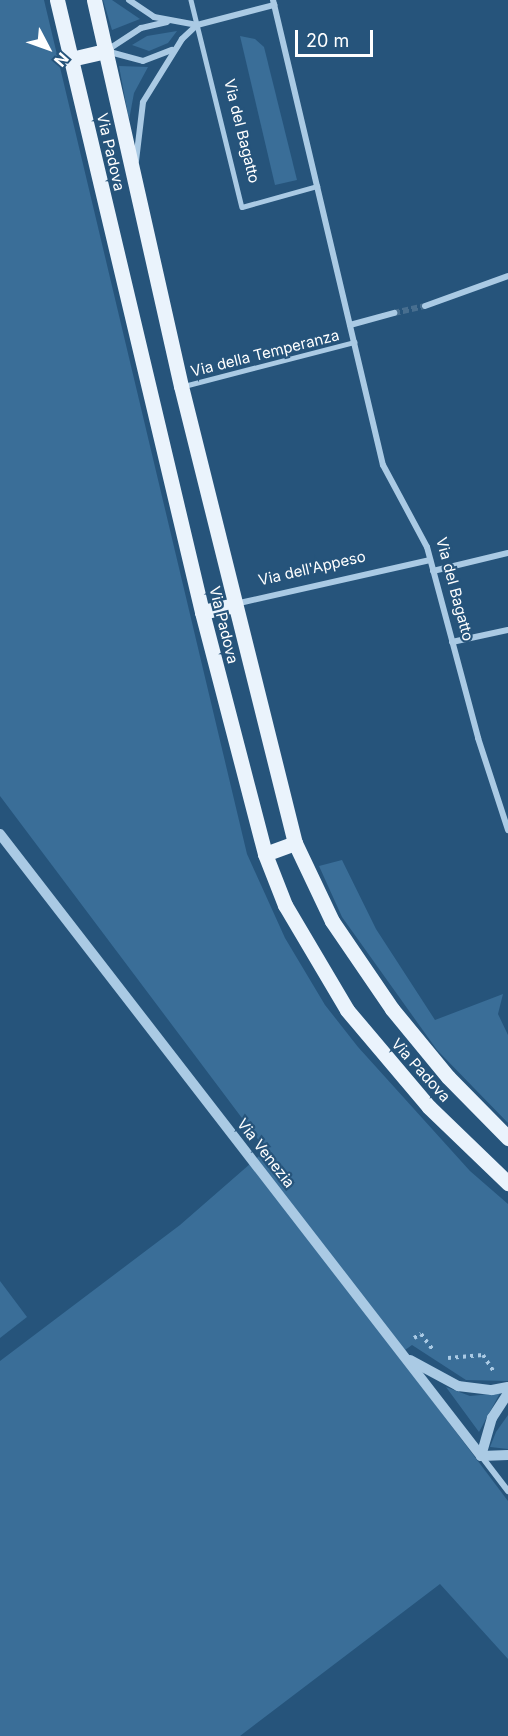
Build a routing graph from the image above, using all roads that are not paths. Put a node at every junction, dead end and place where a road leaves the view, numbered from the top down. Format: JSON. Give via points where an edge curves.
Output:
{"nodes":[{"id":1,"x":57,"y":0,"type":"edge"},
{"id":2,"x":94,"y":0,"type":"edge"},
{"id":3,"x":129,"y":0,"type":"edge"},
{"id":4,"x":191,"y":0,"type":"edge"},
{"id":5,"x":274,"y":3,"type":"edge"},
{"id":6,"x":171,"y":22,"type":"junction"},
{"id":7,"x":197,"y":25,"type":"junction"},
{"id":8,"x":175,"y":49,"type":"junction"},
{"id":9,"x":106,"y":51,"type":"junction"},
{"id":10,"x":70,"y":59,"type":"junction"},
{"id":11,"x":135,"y":180,"type":"junction"},
{"id":12,"x":317,"y":186,"type":"junction"},
{"id":13,"x":508,"y":276,"type":"edge"},
{"id":14,"x":425,"y":306,"type":"tunnel mouth"},
{"id":15,"x":394,"y":313,"type":"tunnel mouth"},
{"id":16,"x":350,"y":325,"type":"junction"},
{"id":17,"x":354,"y":342,"type":"junction"},
{"id":18,"x":181,"y":386,"type":"junction"},
{"id":19,"x":508,"y":554,"type":"edge"},
{"id":20,"x":430,"y":560,"type":"junction"},
{"id":21,"x":433,"y":571,"type":"junction"},
{"id":22,"x":234,"y":604,"type":"junction"},
{"id":23,"x":202,"y":612,"type":"junction"},
{"id":24,"x":508,"y":630,"type":"edge"},
{"id":25,"x":452,"y":642,"type":"junction"},
{"id":26,"x":508,"y":831,"type":"edge"},
{"id":27,"x":0,"y":834,"type":"edge"},
{"id":28,"x":295,"y":843,"type":"junction"},
{"id":29,"x":265,"y":854,"type":"junction"},
{"id":30,"x":508,"y":1138,"type":"edge"},
{"id":31,"x":508,"y":1184,"type":"edge"},
{"id":32,"x":402,"y":1353,"type":"junction"},
{"id":33,"x":507,"y":1389,"type":"edge"},
{"id":34,"x":508,"y":1455,"type":"edge"},
{"id":35,"x":481,"y":1456,"type":"junction"},
{"id":36,"x":508,"y":1491,"type":"edge"}],
"edges":[{"from":1,"to":10,"type":"main road","name":"Via Padova"},
{"from":2,"to":9,"type":"main road","name":"Via Padova"},
{"from":3,"to":6,"type":"street","name":"Via del Bagatto","via":[[146,13]]},
{"from":4,"to":7,"type":"lane","name":"Via del Bagatto"},
{"from":5,"to":7,"type":"street","name":"Via del Bagatto"},
{"from":5,"to":12,"type":"street","name":"Via del Bagatto"},
{"from":6,"to":7,"type":"street","name":"Via del Bagatto"},
{"from":6,"to":9,"type":"street","name":"Via del Bagatto","via":[[141,28]]},
{"from":7,"to":8,"type":"street","name":"Via del Bagatto"},
{"from":7,"to":12,"type":"lane","name":"Via del Bagatto","via":[[242,207]]},
{"from":8,"to":9,"type":"street","name":"Via del Bagatto","via":[[143,61]]},
{"from":8,"to":11,"type":"street","name":"Via del Bagatto","via":[[143,102]]},
{"from":9,"to":10,"type":"main road","name":"Via del Bagatto"},
{"from":9,"to":11,"type":"main road","name":"Via Padova"},
{"from":10,"to":23,"type":"main road","name":"Via Padova"},
{"from":11,"to":18,"type":"main road","name":"Via Padova"},
{"from":12,"to":16,"type":"street","name":"Via del Bagatto"},
{"from":13,"to":14,"type":"street"},
{"from":15,"to":16,"type":"street","name":"Via della Temperanza"},
{"from":16,"to":17,"type":"street","name":"Via del Bagatto"},
{"from":17,"to":18,"type":"lane","name":"Via della Temperanza"},
{"from":17,"to":20,"type":"street","name":"Via del Bagatto","via":[[383,465],[419,528]]},
{"from":18,"to":22,"type":"main road","name":"Via Padova"},
{"from":19,"to":21,"type":"street"},
{"from":20,"to":21,"type":"street","name":"Via del Bagatto"},
{"from":20,"to":22,"type":"street","name":"Via dell'Appeso"},
{"from":21,"to":25,"type":"street","name":"Via del Bagatto"},
{"from":22,"to":23,"type":"main road","name":"Via dell'Appeso"},
{"from":22,"to":28,"type":"main road","name":"Via Padova"},
{"from":23,"to":29,"type":"main road","name":"Via Padova"},
{"from":24,"to":25,"type":"street"},
{"from":25,"to":26,"type":"street","name":"Via del Bagatto"},
{"from":27,"to":32,"type":"street","name":"Via Venezia"},
{"from":28,"to":29,"type":"main road"},
{"from":28,"to":30,"type":"main road","name":"Via Padova","via":[[332,921],[392,1009],[448,1077]]},
{"from":29,"to":31,"type":"main road","name":"Via Padova","via":[[285,905],[347,1010],[429,1107]]},
{"from":32,"to":33,"type":"street","via":[[458,1386]]},
{"from":32,"to":35,"type":"street","name":"Via Venezia"},
{"from":33,"to":35,"type":"street","via":[[492,1418]]},
{"from":34,"to":35,"type":"street"},
{"from":35,"to":36,"type":"street","name":"Via Venezia"}]}
